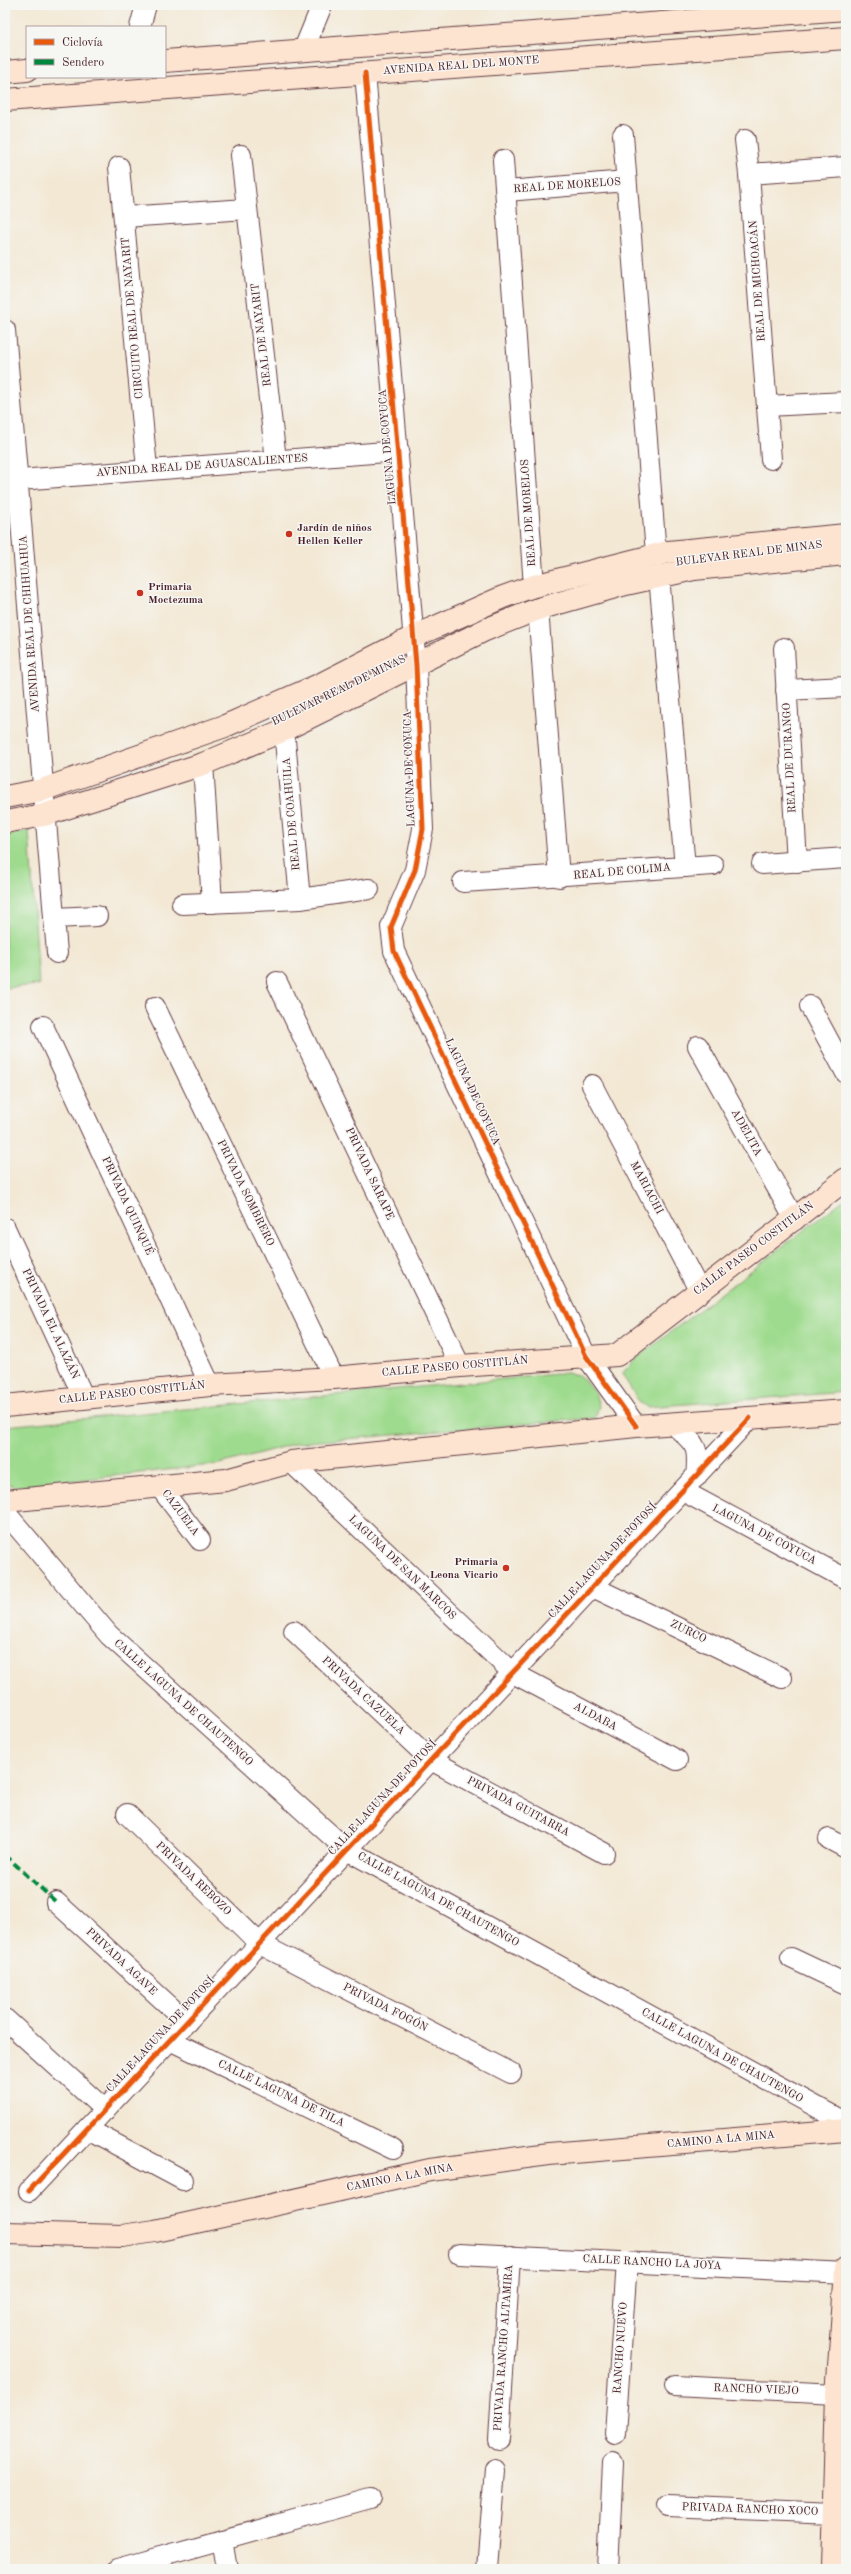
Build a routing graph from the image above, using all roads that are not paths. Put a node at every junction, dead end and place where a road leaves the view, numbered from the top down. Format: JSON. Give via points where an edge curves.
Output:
{"nodes":[{"id":1,"x":146,"y":5,"type":"edge"},
{"id":2,"x":322,"y":5,"type":"edge"},
{"id":3,"x":846,"y":9,"type":"edge"},
{"id":4,"x":140,"y":26,"type":"edge"},
{"id":5,"x":846,"y":38,"type":"edge"},
{"id":6,"x":304,"y":49,"type":"junction"},
{"id":7,"x":166,"y":61,"type":"edge"},
{"id":8,"x":26,"y":70,"type":"edge"},
{"id":9,"x":5,"y":72,"type":"edge"},
{"id":10,"x":365,"y":74,"type":"junction"},
{"id":11,"x":5,"y":100,"type":"edge"},
{"id":12,"x":623,"y":135,"type":"dead end"},
{"id":13,"x":745,"y":140,"type":"dead end"},
{"id":14,"x":241,"y":154,"type":"dead end"},
{"id":15,"x":503,"y":160,"type":"dead end"},
{"id":16,"x":846,"y":167,"type":"edge"},
{"id":17,"x":119,"y":168,"type":"dead end"},
{"id":18,"x":750,"y":174,"type":"junction"},
{"id":19,"x":626,"y":181,"type":"junction"},
{"id":20,"x":507,"y":191,"type":"junction"},
{"id":21,"x":247,"y":209,"type":"junction"},
{"id":22,"x":124,"y":216,"type":"junction"},
{"id":23,"x":5,"y":330,"type":"edge"},
{"id":24,"x":6,"y":352,"type":"edge"},
{"id":25,"x":846,"y":402,"type":"edge"},
{"id":26,"x":767,"y":406,"type":"junction"},
{"id":27,"x":399,"y":451,"type":"junction"},
{"id":28,"x":771,"y":459,"type":"dead end"},
{"id":29,"x":276,"y":460,"type":"junction"},
{"id":30,"x":147,"y":469,"type":"junction"},
{"id":31,"x":12,"y":481,"type":"edge"},
{"id":32,"x":846,"y":535,"type":"edge"},
{"id":33,"x":656,"y":554,"type":"junction"},
{"id":34,"x":846,"y":554,"type":"edge"},
{"id":35,"x":660,"y":576,"type":"junction"},
{"id":36,"x":534,"y":586,"type":"junction"},
{"id":37,"x":538,"y":609,"type":"junction"},
{"id":38,"x":413,"y":637,"type":"junction"},
{"id":39,"x":784,"y":648,"type":"dead end"},
{"id":40,"x":416,"y":666,"type":"junction"},
{"id":41,"x":846,"y":687,"type":"edge"},
{"id":42,"x":786,"y":690,"type":"junction"},
{"id":43,"x":284,"y":730,"type":"junction"},
{"id":44,"x":203,"y":764,"type":"junction"},
{"id":45,"x":42,"y":790,"type":"junction"},
{"id":46,"x":5,"y":796,"type":"edge"},
{"id":47,"x":44,"y":815,"type":"junction"},
{"id":48,"x":5,"y":822,"type":"edge"},
{"id":49,"x":846,"y":858,"type":"edge"},
{"id":50,"x":796,"y":862,"type":"junction"},
{"id":51,"x":762,"y":864,"type":"dead end"},
{"id":52,"x":713,"y":865,"type":"dead end"},
{"id":53,"x":684,"y":867,"type":"junction"},
{"id":54,"x":559,"y":877,"type":"junction"},
{"id":55,"x":463,"y":882,"type":"dead end"},
{"id":56,"x":369,"y":889,"type":"dead end"},
{"id":57,"x":300,"y":899,"type":"junction"},
{"id":58,"x":212,"y":903,"type":"junction"},
{"id":59,"x":182,"y":904,"type":"dead end"},
{"id":60,"x":97,"y":916,"type":"dead end"},
{"id":61,"x":54,"y":918,"type":"junction"},
{"id":62,"x":57,"y":953,"type":"dead end"},
{"id":63,"x":277,"y":982,"type":"dead end"},
{"id":64,"x":810,"y":1006,"type":"dead end"},
{"id":65,"x":155,"y":1008,"type":"dead end"},
{"id":66,"x":43,"y":1026,"type":"dead end"},
{"id":67,"x":698,"y":1046,"type":"dead end"},
{"id":68,"x":846,"y":1073,"type":"edge"},
{"id":69,"x":592,"y":1085,"type":"dead end"},
{"id":70,"x":846,"y":1179,"type":"edge"},
{"id":71,"x":795,"y":1220,"type":"junction"},
{"id":72,"x":5,"y":1228,"type":"edge"},
{"id":73,"x":699,"y":1290,"type":"junction"},
{"id":74,"x":586,"y":1356,"type":"junction"},
{"id":75,"x":460,"y":1366,"type":"junction"},
{"id":76,"x":334,"y":1378,"type":"junction"},
{"id":77,"x":210,"y":1385,"type":"junction"},
{"id":78,"x":84,"y":1398,"type":"junction"},
{"id":79,"x":5,"y":1406,"type":"edge"},
{"id":80,"x":846,"y":1411,"type":"edge"},
{"id":81,"x":750,"y":1418,"type":"junction"},
{"id":82,"x":674,"y":1425,"type":"junction"},
{"id":83,"x":636,"y":1426,"type":"junction"},
{"id":84,"x":291,"y":1462,"type":"junction"},
{"id":85,"x":689,"y":1484,"type":"junction"},
{"id":86,"x":159,"y":1486,"type":"junction"},
{"id":87,"x":5,"y":1501,"type":"edge"},
{"id":88,"x":5,"y":1512,"type":"edge"},
{"id":89,"x":200,"y":1540,"type":"dead end"},
{"id":90,"x":846,"y":1579,"type":"edge"},
{"id":91,"x":593,"y":1586,"type":"junction"},
{"id":92,"x":294,"y":1631,"type":"dead end"},
{"id":93,"x":512,"y":1673,"type":"junction"},
{"id":94,"x":782,"y":1678,"type":"dead end"},
{"id":95,"x":432,"y":1760,"type":"junction"},
{"id":96,"x":677,"y":1760,"type":"dead end"},
{"id":97,"x":127,"y":1814,"type":"dead end"},
{"id":98,"x":347,"y":1850,"type":"junction"},
{"id":99,"x":604,"y":1853,"type":"dead end"},
{"id":100,"x":56,"y":1902,"type":"dead end"},
{"id":101,"x":260,"y":1944,"type":"junction"},
{"id":102,"x":791,"y":1958,"type":"dead end"},
{"id":103,"x":846,"y":1984,"type":"edge"},
{"id":104,"x":5,"y":2019,"type":"edge"},
{"id":105,"x":187,"y":2022,"type":"junction"},
{"id":106,"x":170,"y":2040,"type":"junction"},
{"id":107,"x":511,"y":2073,"type":"dead end"},
{"id":108,"x":105,"y":2110,"type":"junction"},
{"id":109,"x":846,"y":2124,"type":"edge"},
{"id":110,"x":88,"y":2129,"type":"junction"},
{"id":111,"x":846,"y":2130,"type":"edge"},
{"id":112,"x":393,"y":2149,"type":"dead end"},
{"id":113,"x":183,"y":2180,"type":"dead end"},
{"id":114,"x":29,"y":2191,"type":"dead end"},
{"id":115,"x":5,"y":2233,"type":"edge"},
{"id":116,"x":459,"y":2254,"type":"dead end"},
{"id":117,"x":510,"y":2256,"type":"junction"},
{"id":118,"x":627,"y":2262,"type":"junction"},
{"id":119,"x":846,"y":2269,"type":"edge"},
{"id":120,"x":846,"y":2273,"type":"edge"},
{"id":121,"x":674,"y":2386,"type":"dead end"},
{"id":122,"x":838,"y":2394,"type":"junction"},
{"id":123,"x":615,"y":2434,"type":"dead end"},
{"id":124,"x":499,"y":2440,"type":"dead end"},
{"id":125,"x":613,"y":2463,"type":"dead end"},
{"id":126,"x":494,"y":2470,"type":"dead end"},
{"id":127,"x":370,"y":2499,"type":"dead end"},
{"id":128,"x":667,"y":2506,"type":"dead end"},
{"id":129,"x":832,"y":2513,"type":"junction"},
{"id":130,"x":222,"y":2540,"type":"junction"},
{"id":131,"x":118,"y":2569,"type":"edge"},
{"id":132,"x":226,"y":2569,"type":"edge"},
{"id":133,"x":487,"y":2569,"type":"edge"},
{"id":134,"x":608,"y":2569,"type":"edge"},
{"id":135,"x":832,"y":2569,"type":"edge"}],
"edges":[{"from":1,"to":4,"type":"street"},
{"from":2,"to":6,"type":"street"},
{"from":3,"to":6,"type":"street"},
{"from":5,"to":10,"type":"street","name":"AVENIDA REAL DEL MONTE"},
{"from":6,"to":7,"type":"street"},
{"from":8,"to":9,"type":"street"},
{"from":10,"to":11,"type":"street","name":"AVENIDA REAL DEL MONTE"},
{"from":10,"to":27,"type":"street","name":"LAGUNA DE COYUCA"},
{"from":12,"to":19,"type":"street"},
{"from":13,"to":18,"type":"street","name":"REAL DE MICHOACÁN"},
{"from":14,"to":21,"type":"street","name":"REAL DE NAYARIT"},
{"from":15,"to":20,"type":"street"},
{"from":16,"to":18,"type":"street"},
{"from":17,"to":22,"type":"street","name":"CIRCUITO REAL DE NAYARIT"},
{"from":18,"to":26,"type":"street","name":"REAL DE MICHOACÁN"},
{"from":19,"to":20,"type":"street","name":"REAL DE MORELOS"},
{"from":19,"to":33,"type":"street","name":"REAL DE MORELOS"},
{"from":20,"to":36,"type":"street","name":"REAL DE MORELOS"},
{"from":21,"to":22,"type":"street"},
{"from":21,"to":29,"type":"street","name":"REAL DE NAYARIT"},
{"from":22,"to":30,"type":"street","name":"CIRCUITO REAL DE NAYARIT"},
{"from":23,"to":24,"type":"street","name":"AVENIDA REAL DE CHIHUAHUA"},
{"from":24,"to":31,"type":"street","name":"AVENIDA REAL DE CHIHUAHUA"},
{"from":25,"to":26,"type":"street"},
{"from":26,"to":28,"type":"street","name":"REAL DE MICHOACÁN"},
{"from":27,"to":29,"type":"street","name":"AVENIDA REAL DE AGUASCALIENTES"},
{"from":27,"to":38,"type":"street","name":"LAGUNA DE COYUCA"},
{"from":29,"to":30,"type":"street","name":"AVENIDA REAL DE AGUASCALIENTES"},
{"from":30,"to":31,"type":"street","name":"AVENIDA REAL DE AGUASCALIENTES"},
{"from":31,"to":45,"type":"street","name":"AVENIDA REAL DE CHIHUAHUA"},
{"from":32,"to":33,"type":"street","name":"BULEVAR REAL DE MINAS","via":[[701,547]]},
{"from":33,"to":36,"type":"street","name":"BULEVAR REAL DE MINAS"},
{"from":34,"to":35,"type":"street","name":"BULEVAR REAL DE MINAS","via":[[694,569]]},
{"from":35,"to":37,"type":"street","name":"BULEVAR REAL DE MINAS"},
{"from":35,"to":53,"type":"street","name":"REAL DE COLIMA"},
{"from":36,"to":38,"type":"street","name":"BULEVAR REAL DE MINAS"},
{"from":37,"to":40,"type":"street","name":"BULEVAR REAL DE MINAS","via":[[485,630]]},
{"from":37,"to":54,"type":"street","name":"REAL DE COLIMA"},
{"from":38,"to":40,"type":"street","name":"LAGUNA DE COYUCA"},
{"from":38,"to":45,"type":"street","name":"BULEVAR REAL DE MINAS","via":[[321,684],[225,726]]},
{"from":39,"to":42,"type":"street"},
{"from":40,"to":43,"type":"street","name":"BULEVAR REAL DE MINAS"},
{"from":40,"to":74,"type":"street","name":"LAGUNA DE COYUCA","via":[[423,829],[414,870],[391,927],[394,951]]},
{"from":41,"to":42,"type":"street","name":"REAL DE DURANGO"},
{"from":42,"to":50,"type":"street","name":"REAL DE DURANGO"},
{"from":43,"to":44,"type":"street","name":"BULEVAR REAL DE MINAS"},
{"from":43,"to":57,"type":"street","name":"REAL DE COAHUILA"},
{"from":44,"to":47,"type":"street","name":"BULEVAR REAL DE MINAS"},
{"from":44,"to":58,"type":"street"},
{"from":45,"to":46,"type":"street","name":"BULEVAR REAL DE MINAS"},
{"from":45,"to":47,"type":"street","name":"AVENIDA REAL DE CHIHUAHUA"},
{"from":47,"to":48,"type":"street","name":"BULEVAR REAL DE MINAS"},
{"from":47,"to":61,"type":"street","name":"AVENIDA REAL DE CHIHUAHUA"},
{"from":49,"to":50,"type":"street"},
{"from":50,"to":51,"type":"street"},
{"from":52,"to":53,"type":"street"},
{"from":53,"to":54,"type":"street","name":"REAL DE COLIMA"},
{"from":54,"to":55,"type":"street"},
{"from":56,"to":57,"type":"street"},
{"from":57,"to":58,"type":"street"},
{"from":58,"to":59,"type":"street"},
{"from":60,"to":61,"type":"street"},
{"from":61,"to":62,"type":"street","name":"AVENIDA REAL DE CHIHUAHUA"},
{"from":63,"to":75,"type":"street","name":"PRIVADA SARAPE"},
{"from":64,"to":68,"type":"street"},
{"from":65,"to":76,"type":"street","name":"PRIVADA SOMBRERO"},
{"from":66,"to":77,"type":"street","name":"PRIVADA QUINQUÉ"},
{"from":67,"to":71,"type":"street","name":"ADELITA"},
{"from":69,"to":73,"type":"street","name":"MARIACHI"},
{"from":70,"to":71,"type":"street","name":"CALLE PASEO COSTITLÁN"},
{"from":71,"to":73,"type":"street","name":"CALLE PASEO COSTITLÁN"},
{"from":72,"to":78,"type":"street","name":"PRIVADA EL ALAZÁN"},
{"from":73,"to":74,"type":"street","name":"CALLE PASEO COSTITLÁN","via":[[617,1355]]},
{"from":74,"to":75,"type":"street","name":"CALLE PASEO COSTITLÁN"},
{"from":74,"to":83,"type":"street","name":"LAGUNA DE COYUCA"},
{"from":75,"to":76,"type":"street","name":"CALLE PASEO COSTITLÁN"},
{"from":76,"to":77,"type":"street","name":"CALLE PASEO COSTITLÁN"},
{"from":77,"to":78,"type":"street","name":"CALLE PASEO COSTITLÁN"},
{"from":78,"to":79,"type":"street","name":"CALLE PASEO COSTITLÁN"},
{"from":80,"to":81,"type":"street"},
{"from":81,"to":82,"type":"street"},
{"from":81,"to":85,"type":"street","name":"CALLE LAGUNA DE POTOSÍ"},
{"from":82,"to":83,"type":"street"},
{"from":82,"to":85,"type":"street","via":[[690,1439],[698,1452]]},
{"from":83,"to":84,"type":"street"},
{"from":84,"to":86,"type":"street","via":[[226,1480]]},
{"from":84,"to":93,"type":"street","name":"LAGUNA DE SAN MARCOS"},
{"from":85,"to":90,"type":"street","name":"LAGUNA DE COYUCA"},
{"from":85,"to":91,"type":"street","name":"CALLE LAGUNA DE POTOSÍ"},
{"from":86,"to":87,"type":"street"},
{"from":86,"to":89,"type":"street","name":"CAZUELA"},
{"from":88,"to":98,"type":"street","name":"CALLE LAGUNA DE CHAUTENGO","via":[[109,1636]]},
{"from":91,"to":93,"type":"street","name":"CALLE LAGUNA DE POTOSÍ"},
{"from":91,"to":94,"type":"street","name":"ZURCO"},
{"from":92,"to":95,"type":"street","name":"PRIVADA CAZUELA"},
{"from":93,"to":95,"type":"street","name":"CALLE LAGUNA DE POTOSÍ"},
{"from":93,"to":96,"type":"street","name":"ALDABA"},
{"from":95,"to":98,"type":"street","name":"CALLE LAGUNA DE POTOSÍ"},
{"from":95,"to":99,"type":"street","name":"PRIVADA GUITARRA"},
{"from":97,"to":101,"type":"street","name":"PRIVADA REBOZO"},
{"from":98,"to":101,"type":"street","name":"CALLE LAGUNA DE POTOSÍ"},
{"from":98,"to":109,"type":"street","name":"CALLE LAGUNA DE CHAUTENGO"},
{"from":100,"to":105,"type":"street","name":"PRIVADA AGAVE"},
{"from":101,"to":105,"type":"street","name":"CALLE LAGUNA DE POTOSÍ"},
{"from":101,"to":107,"type":"street","name":"PRIVADA FOGÓN"},
{"from":102,"to":103,"type":"street"},
{"from":104,"to":108,"type":"street"},
{"from":105,"to":106,"type":"street","name":"CALLE LAGUNA DE POTOSÍ"},
{"from":106,"to":108,"type":"street","name":"CALLE LAGUNA DE POTOSÍ"},
{"from":106,"to":112,"type":"street","name":"CALLE LAGUNA DE TILA"},
{"from":108,"to":110,"type":"street","name":"CALLE LAGUNA DE POTOSÍ"},
{"from":110,"to":113,"type":"street"},
{"from":110,"to":114,"type":"street","name":"CALLE LAGUNA DE POTOSÍ"},
{"from":111,"to":115,"type":"street","name":"CAMINO A LA MINA","via":[[549,2154],[430,2170],[155,2231],[122,2236]]},
{"from":116,"to":117,"type":"street","name":"CALLE RANCHO LA JOYA"},
{"from":117,"to":118,"type":"street","name":"CALLE RANCHO LA JOYA"},
{"from":117,"to":124,"type":"street","name":"PRIVADA RANCHO ALTAMIRA"},
{"from":118,"to":120,"type":"street","name":"CALLE RANCHO LA JOYA"},
{"from":118,"to":123,"type":"street","name":"RANCHO NUEVO"},
{"from":119,"to":120,"type":"street"},
{"from":120,"to":122,"type":"street"},
{"from":121,"to":122,"type":"street","name":"RANCHO VIEJO"},
{"from":122,"to":129,"type":"street"},
{"from":125,"to":134,"type":"street"},
{"from":126,"to":133,"type":"street"},
{"from":127,"to":130,"type":"street"},
{"from":128,"to":129,"type":"street","name":"PRIVADA RANCHO XOCO"},
{"from":129,"to":135,"type":"street"},
{"from":130,"to":131,"type":"street"},
{"from":130,"to":132,"type":"street"}]}
